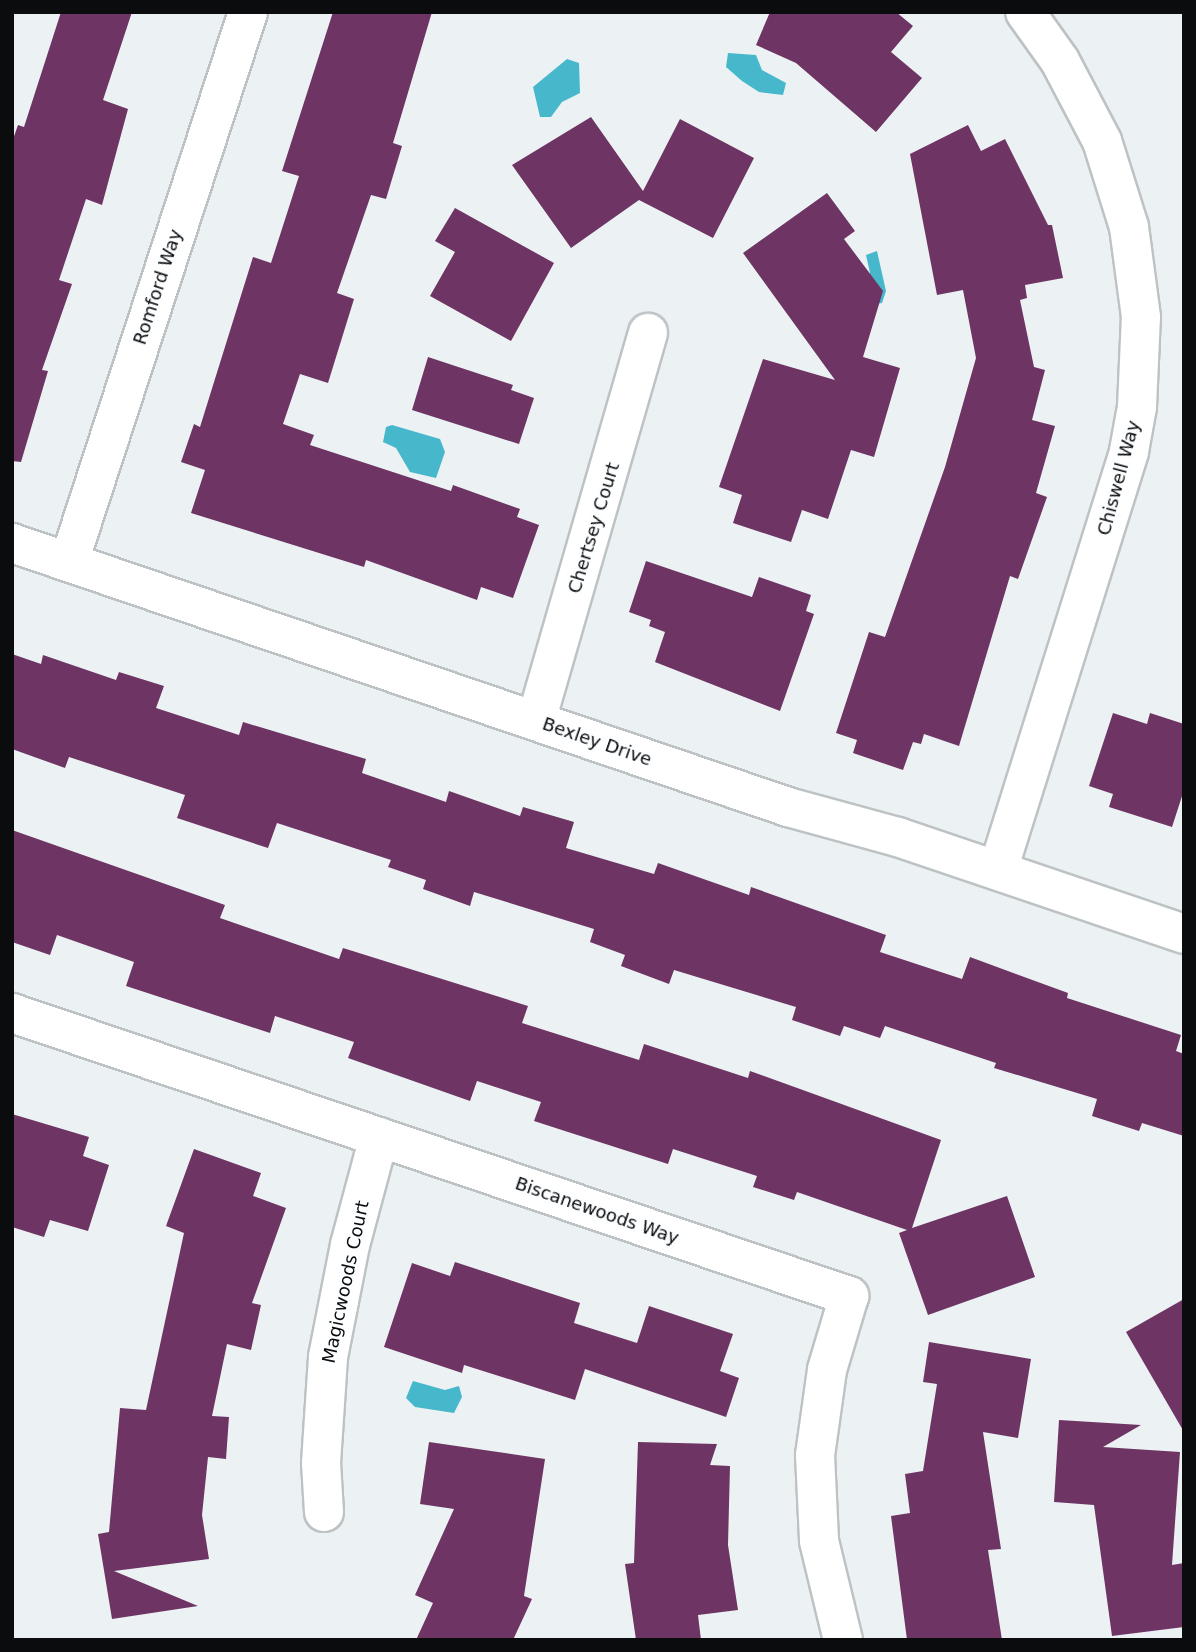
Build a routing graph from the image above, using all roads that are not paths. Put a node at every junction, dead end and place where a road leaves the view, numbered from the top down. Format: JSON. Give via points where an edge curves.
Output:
{"nodes":[{"id":1,"x":248,"y":12,"type":"edge"},
{"id":2,"x":1025,"y":12,"type":"edge"},
{"id":3,"x":648,"y":333,"type":"dead end"},
{"id":4,"x":12,"y":542,"type":"edge"},
{"id":5,"x":69,"y":562,"type":"junction"},
{"id":6,"x":536,"y":721,"type":"junction"},
{"id":7,"x":998,"y":870,"type":"junction"},
{"id":8,"x":1184,"y":934,"type":"edge"},
{"id":9,"x":12,"y":1013,"type":"edge"},
{"id":10,"x":379,"y":1137,"type":"junction"},
{"id":11,"x":324,"y":1512,"type":"dead end"},
{"id":12,"x":843,"y":1640,"type":"edge"}],
"edges":[{"from":1,"to":5,"type":"street","name":"Romford Way"},
{"from":2,"to":7,"type":"street","name":"Chiswell Way","via":[[1060,61],[1102,141],[1129,227],[1141,317],[1137,407],[1129,451]]},
{"from":3,"to":6,"type":"street","name":"Chertsey Court"},
{"from":4,"to":5,"type":"street","name":"Bexley Drive"},
{"from":5,"to":6,"type":"street","name":"Bexley Drive"},
{"from":6,"to":7,"type":"street","name":"Bexley Drive","via":[[788,807]]},
{"from":7,"to":8,"type":"street","name":"Bexley Drive"},
{"from":9,"to":10,"type":"street","name":"Biscanewoods Way"},
{"from":10,"to":11,"type":"street","name":"Magicwoods Court","via":[[350,1245],[328,1357],[321,1462]]},
{"from":10,"to":12,"type":"street","name":"Biscanewoods Way","via":[[849,1296],[827,1370],[815,1455],[819,1541]]}]}
